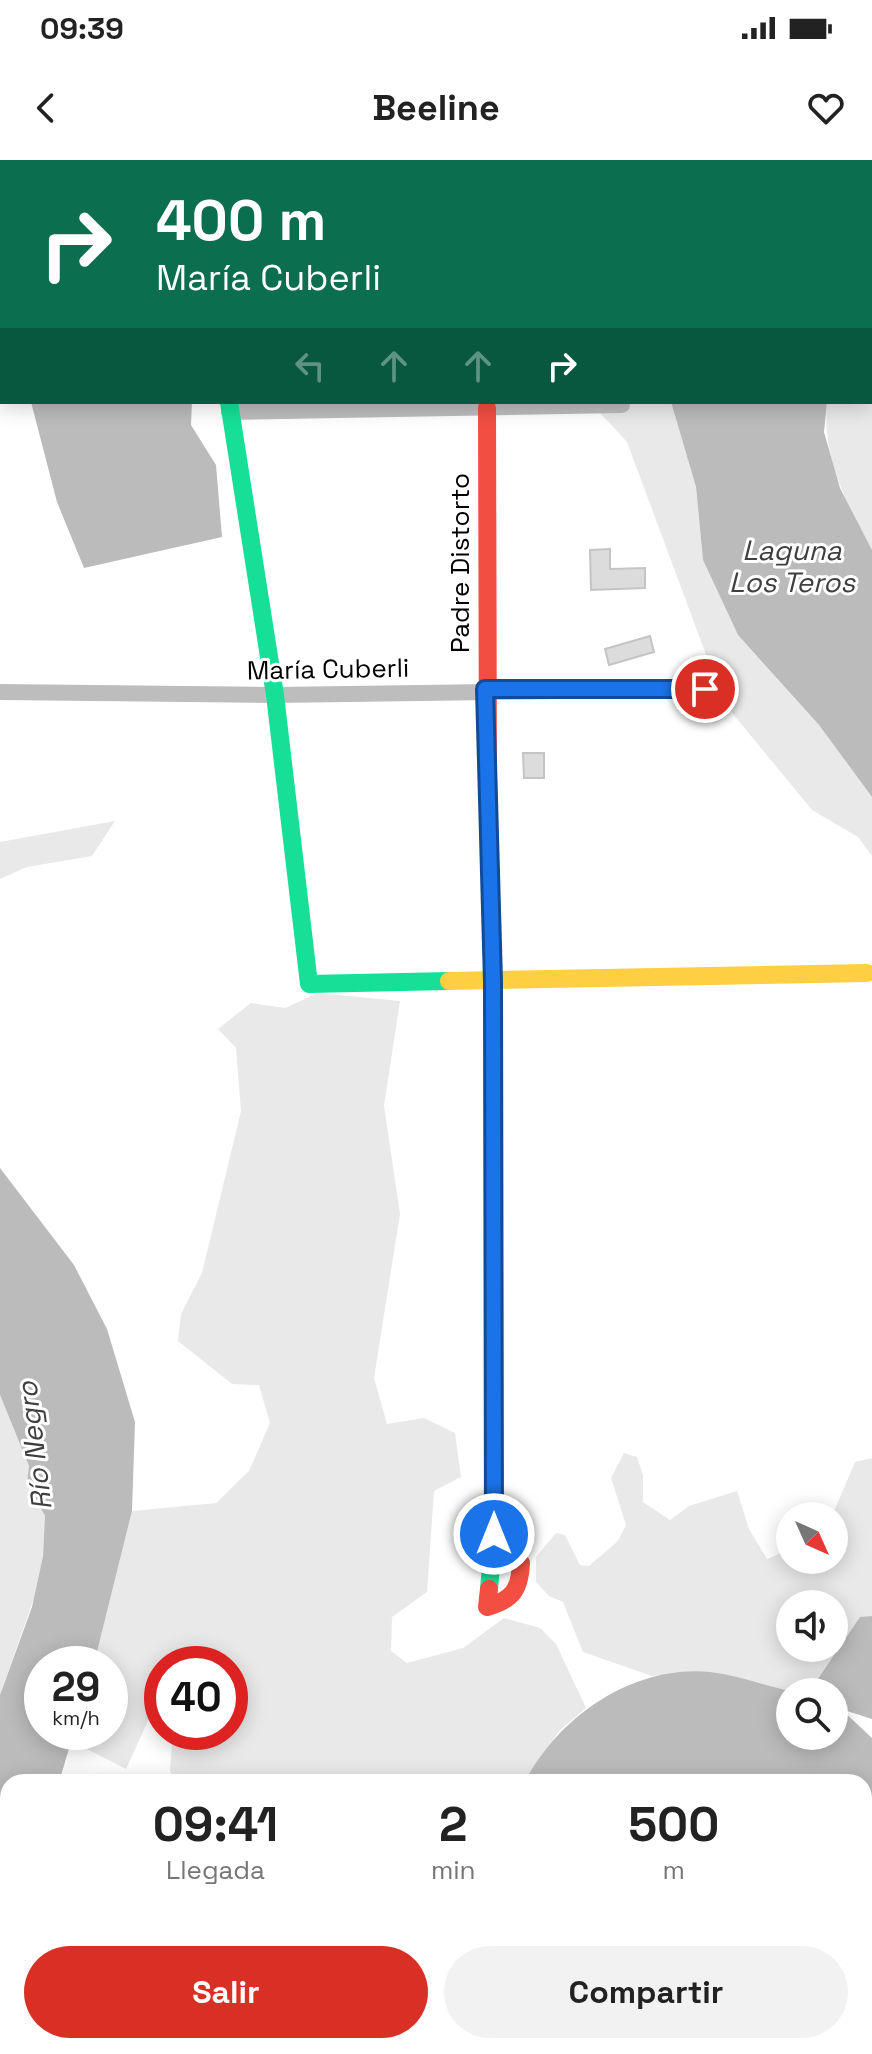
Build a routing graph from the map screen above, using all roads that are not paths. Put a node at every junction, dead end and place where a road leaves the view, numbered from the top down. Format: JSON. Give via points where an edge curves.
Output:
{"nodes":[{"id":1,"x":567,"y":404,"type":"edge"},
{"id":2,"x":622,"y":405,"type":"dead end"},
{"id":3,"x":229,"y":407,"type":"edge"},
{"id":4,"x":487,"y":408,"type":"junction"},
{"id":5,"x":485,"y":689,"type":"junction"},
{"id":6,"x":705,"y":689,"type":"dead end"},
{"id":7,"x":0,"y":692,"type":"edge"},
{"id":8,"x":275,"y":695,"type":"junction"},
{"id":9,"x":867,"y":973,"type":"dead end"},
{"id":10,"x":493,"y":982,"type":"junction"},
{"id":11,"x":494,"y":1534,"type":"dead end"}],
"edges":[{"from":1,"to":2,"type":"street"},
{"from":1,"to":4,"type":"street"},
{"from":3,"to":4,"type":"street"},
{"from":3,"to":8,"type":"street"},
{"from":4,"to":5,"type":"street","name":"Padre Distorto"},
{"from":5,"to":6,"type":"street","name":"María Cuberli"},
{"from":5,"to":8,"type":"street","name":"María Cuberli"},
{"from":5,"to":10,"type":"street","name":"Padre Distorto"},
{"from":7,"to":8,"type":"street","name":"María Cuberli"},
{"from":8,"to":10,"type":"street","via":[[309,984]]},
{"from":9,"to":10,"type":"street"},
{"from":10,"to":11,"type":"street","name":"Padre Distorto"}]}
